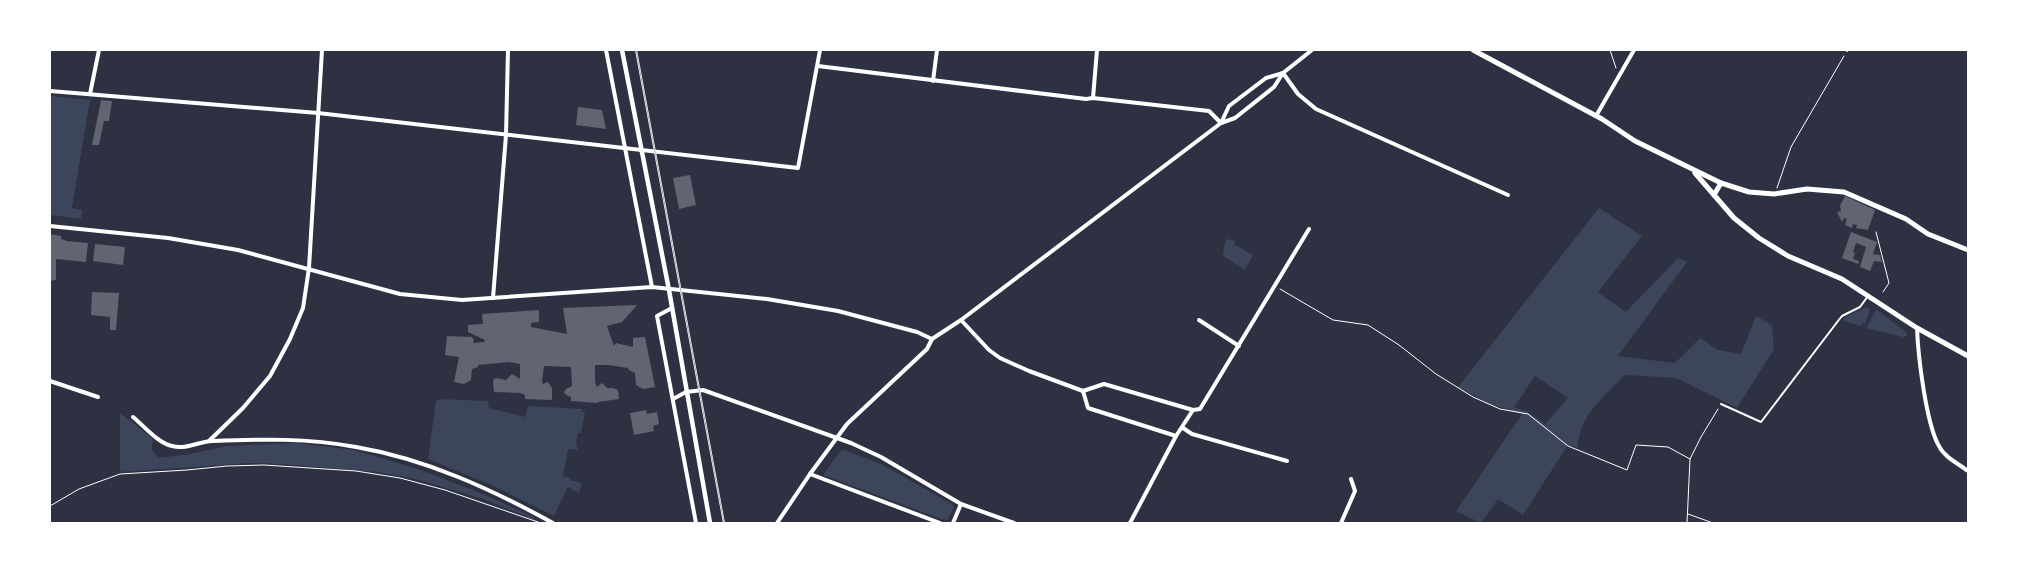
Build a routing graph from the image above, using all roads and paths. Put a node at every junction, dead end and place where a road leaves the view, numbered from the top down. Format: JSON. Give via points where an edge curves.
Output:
{"nodes":[{"id":1,"x":99,"y":50,"type":"edge"},
{"id":2,"x":322,"y":50,"type":"edge"},
{"id":3,"x":508,"y":50,"type":"edge"},
{"id":4,"x":606,"y":50,"type":"edge"},
{"id":5,"x":622,"y":50,"type":"edge"},
{"id":6,"x":636,"y":50,"type":"edge"},
{"id":7,"x":820,"y":50,"type":"edge"},
{"id":8,"x":938,"y":50,"type":"edge"},
{"id":9,"x":1097,"y":50,"type":"edge"},
{"id":10,"x":1312,"y":50,"type":"edge"},
{"id":11,"x":1474,"y":50,"type":"edge"},
{"id":12,"x":1610,"y":50,"type":"edge"},
{"id":13,"x":1634,"y":50,"type":"edge"},
{"id":14,"x":1847,"y":50,"type":"edge"},
{"id":15,"x":818,"y":66,"type":"junction"},
{"id":16,"x":1283,"y":73,"type":"junction"},
{"id":17,"x":1620,"y":75,"type":"junction"},
{"id":18,"x":933,"y":81,"type":"junction"},
{"id":19,"x":50,"y":91,"type":"edge"},
{"id":20,"x":90,"y":94,"type":"junction"},
{"id":21,"x":1092,"y":98,"type":"junction"},
{"id":22,"x":318,"y":113,"type":"junction"},
{"id":23,"x":1596,"y":116,"type":"junction"},
{"id":24,"x":1221,"y":123,"type":"junction"},
{"id":25,"x":506,"y":135,"type":"junction"},
{"id":26,"x":625,"y":149,"type":"junction"},
{"id":27,"x":642,"y":151,"type":"junction"},
{"id":28,"x":655,"y":153,"type":"junction"},
{"id":29,"x":1694,"y":171,"type":"junction"},
{"id":30,"x":1721,"y":183,"type":"junction"},
{"id":31,"x":1777,"y":189,"type":"dead end"},
{"id":32,"x":1508,"y":195,"type":"dead end"},
{"id":33,"x":1714,"y":195,"type":"junction"},
{"id":34,"x":50,"y":226,"type":"edge"},
{"id":35,"x":1309,"y":229,"type":"dead end"},
{"id":36,"x":1876,"y":232,"type":"dead end"},
{"id":37,"x":1968,"y":250,"type":"edge"},
{"id":38,"x":309,"y":268,"type":"junction"},
{"id":39,"x":1275,"y":286,"type":"junction"},
{"id":40,"x":652,"y":287,"type":"junction"},
{"id":41,"x":669,"y":290,"type":"junction"},
{"id":42,"x":681,"y":291,"type":"junction"},
{"id":43,"x":1883,"y":292,"type":"dead end"},
{"id":44,"x":1869,"y":295,"type":"junction"},
{"id":45,"x":493,"y":298,"type":"junction"},
{"id":46,"x":672,"y":308,"type":"junction"},
{"id":47,"x":961,"y":320,"type":"junction"},
{"id":48,"x":1199,"y":320,"type":"dead end"},
{"id":49,"x":1917,"y":328,"type":"junction"},
{"id":50,"x":932,"y":340,"type":"junction"},
{"id":51,"x":1239,"y":346,"type":"junction"},
{"id":52,"x":1968,"y":356,"type":"edge"},
{"id":53,"x":50,"y":381,"type":"edge"},
{"id":54,"x":700,"y":390,"type":"junction"},
{"id":55,"x":1083,"y":391,"type":"junction"},
{"id":56,"x":686,"y":392,"type":"junction"},
{"id":57,"x":98,"y":397,"type":"dead end"},
{"id":58,"x":673,"y":400,"type":"junction"},
{"id":59,"x":1721,"y":404,"type":"joint"},
{"id":60,"x":1193,"y":410,"type":"junction"},
{"id":61,"x":133,"y":417,"type":"dead end"},
{"id":62,"x":1183,"y":428,"type":"junction"},
{"id":63,"x":1176,"y":436,"type":"junction"},
{"id":64,"x":838,"y":438,"type":"junction"},
{"id":65,"x":209,"y":441,"type":"junction"},
{"id":66,"x":1690,"y":460,"type":"junction"},
{"id":67,"x":1287,"y":461,"type":"dead end"},
{"id":68,"x":1968,"y":471,"type":"edge"},
{"id":69,"x":810,"y":474,"type":"junction"},
{"id":70,"x":1351,"y":479,"type":"dead end"},
{"id":71,"x":961,"y":504,"type":"junction"},
{"id":72,"x":50,"y":506,"type":"edge"},
{"id":73,"x":1688,"y":514,"type":"junction"},
{"id":74,"x":546,"y":519,"type":"junction"},
{"id":75,"x":553,"y":523,"type":"edge"},
{"id":76,"x":696,"y":523,"type":"edge"},
{"id":77,"x":710,"y":523,"type":"edge"},
{"id":78,"x":724,"y":523,"type":"edge"},
{"id":79,"x":777,"y":523,"type":"edge"},
{"id":80,"x":940,"y":523,"type":"edge"},
{"id":81,"x":953,"y":523,"type":"edge"},
{"id":82,"x":1014,"y":523,"type":"edge"},
{"id":83,"x":1130,"y":523,"type":"edge"},
{"id":84,"x":1340,"y":523,"type":"edge"},
{"id":85,"x":1687,"y":523,"type":"edge"},
{"id":86,"x":1713,"y":523,"type":"edge"}],
"edges":[{"from":1,"to":20,"type":"street"},
{"from":2,"to":22,"type":"street"},
{"from":3,"to":25,"type":"street"},
{"from":4,"to":26,"type":"street"},
{"from":5,"to":27,"type":"street"},
{"from":6,"to":28,"type":"lane"},
{"from":7,"to":15,"type":"street"},
{"from":8,"to":18,"type":"street"},
{"from":9,"to":21,"type":"street"},
{"from":10,"to":16,"type":"street"},
{"from":11,"to":23,"type":"main road"},
{"from":12,"to":17,"type":"path"},
{"from":13,"to":17,"type":"street"},
{"from":14,"to":31,"type":"path","via":[[1791,148]]},
{"from":15,"to":18,"type":"street"},
{"from":15,"to":28,"type":"street","via":[[798,168]]},
{"from":16,"to":24,"type":"street","via":[[1274,88],[1235,118]]},
{"from":16,"to":24,"type":"street","via":[[1266,78],[1229,106]]},
{"from":16,"to":32,"type":"street","via":[[1298,94],[1316,109]]},
{"from":17,"to":23,"type":"street"},
{"from":18,"to":21,"type":"street"},
{"from":19,"to":20,"type":"street"},
{"from":20,"to":22,"type":"street"},
{"from":21,"to":24,"type":"street","via":[[1209,111]]},
{"from":22,"to":25,"type":"street"},
{"from":22,"to":38,"type":"street"},
{"from":23,"to":29,"type":"main road","via":[[1635,141]]},
{"from":24,"to":47,"type":"street"},
{"from":25,"to":26,"type":"street"},
{"from":25,"to":45,"type":"street"},
{"from":26,"to":27,"type":"street"},
{"from":26,"to":40,"type":"street"},
{"from":27,"to":28,"type":"street"},
{"from":27,"to":41,"type":"street"},
{"from":28,"to":42,"type":"lane"},
{"from":29,"to":30,"type":"main road"},
{"from":29,"to":33,"type":"main road"},
{"from":30,"to":33,"type":"main road"},
{"from":30,"to":37,"type":"main road","via":[[1749,192],[1774,194],[1807,189],[1844,192]]},
{"from":33,"to":44,"type":"main road","via":[[1734,218],[1759,238],[1788,256],[1842,279]]},
{"from":34,"to":38,"type":"street","via":[[202,243]]},
{"from":35,"to":39,"type":"street"},
{"from":36,"to":43,"type":"path","via":[[1889,283]]},
{"from":38,"to":45,"type":"street","via":[[400,294],[462,300]]},
{"from":38,"to":65,"type":"street","via":[[297,324],[270,376]]},
{"from":39,"to":51,"type":"street"},
{"from":39,"to":66,"type":"path","via":[[1333,320],[1368,325],[1473,397],[1500,408],[1528,414],[1568,446],[1627,470],[1636,445],[1668,447]]},
{"from":40,"to":41,"type":"street"},
{"from":40,"to":45,"type":"street"},
{"from":41,"to":42,"type":"street"},
{"from":41,"to":46,"type":"street"},
{"from":42,"to":50,"type":"street","via":[[767,299],[838,312],[918,332]]},
{"from":42,"to":54,"type":"lane"},
{"from":44,"to":49,"type":"main road"},
{"from":44,"to":59,"type":"lane","via":[[1860,307],[1842,316],[1762,422]]},
{"from":46,"to":56,"type":"street"},
{"from":46,"to":58,"type":"street","via":[[657,316]]},
{"from":47,"to":50,"type":"street"},
{"from":47,"to":55,"type":"street","via":[[1000,358]]},
{"from":48,"to":51,"type":"street"},
{"from":49,"to":52,"type":"main road"},
{"from":49,"to":68,"type":"street","via":[[1931,427],[1939,448]]},
{"from":50,"to":64,"type":"street","via":[[927,349],[848,424]]},
{"from":51,"to":60,"type":"street","via":[[1200,409]]},
{"from":53,"to":57,"type":"street"},
{"from":54,"to":56,"type":"street"},
{"from":54,"to":64,"type":"street"},
{"from":54,"to":78,"type":"lane"},
{"from":55,"to":60,"type":"street","via":[[1104,384]]},
{"from":55,"to":63,"type":"street","via":[[1088,408]]},
{"from":56,"to":58,"type":"street"},
{"from":56,"to":77,"type":"street"},
{"from":58,"to":76,"type":"street"},
{"from":59,"to":66,"type":"path"},
{"from":60,"to":62,"type":"street"},
{"from":61,"to":65,"type":"street","via":[[165,444],[182,448]]},
{"from":62,"to":63,"type":"street"},
{"from":62,"to":67,"type":"street","via":[[1192,434]]},
{"from":63,"to":83,"type":"street"},
{"from":64,"to":69,"type":"street"},
{"from":64,"to":71,"type":"street","via":[[881,457]]},
{"from":65,"to":74,"type":"street","via":[[305,440],[366,449],[455,474]]},
{"from":66,"to":73,"type":"path"},
{"from":69,"to":79,"type":"street"},
{"from":69,"to":80,"type":"street"},
{"from":70,"to":84,"type":"street","via":[[1354,491]]},
{"from":71,"to":81,"type":"street"},
{"from":71,"to":82,"type":"street"},
{"from":72,"to":74,"type":"path","via":[[79,489],[129,472],[254,465],[381,474],[428,484],[537,522]]},
{"from":73,"to":85,"type":"path"},
{"from":73,"to":86,"type":"path"},
{"from":74,"to":75,"type":"street"}]}
